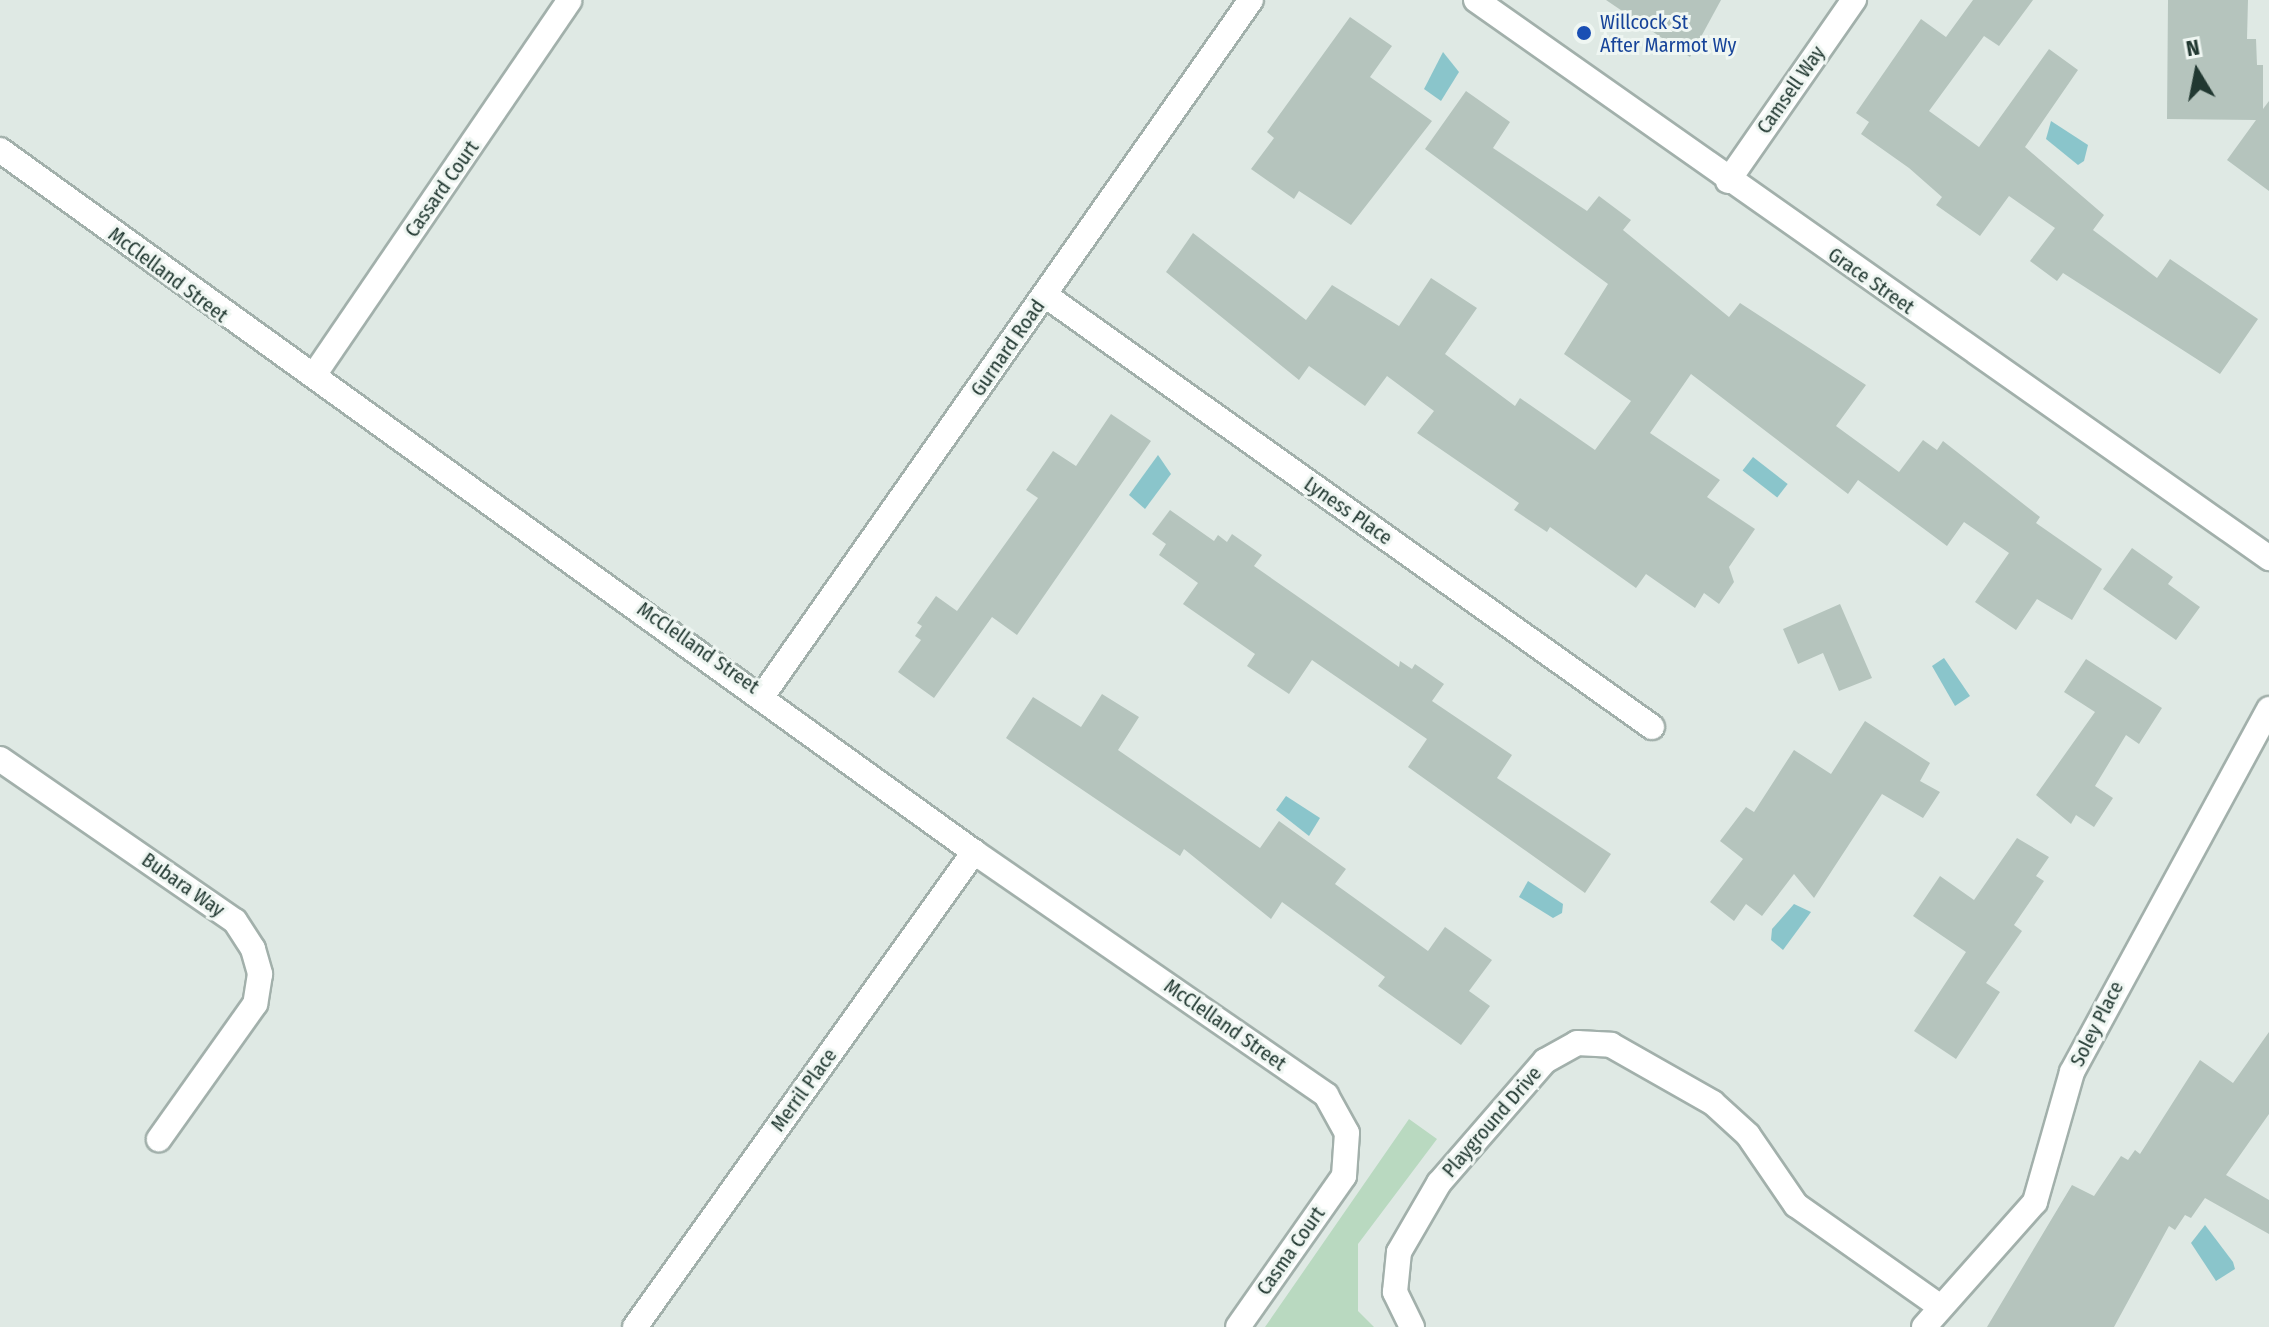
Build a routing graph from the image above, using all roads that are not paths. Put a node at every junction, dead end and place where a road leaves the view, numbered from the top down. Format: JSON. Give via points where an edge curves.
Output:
{"nodes":[{"id":1,"x":1251,"y":0,"type":"edge"},
{"id":2,"x":1476,"y":0,"type":"edge"},
{"id":3,"x":1854,"y":0,"type":"edge"},
{"id":4,"x":569,"y":1,"type":"edge"},
{"id":5,"x":0,"y":150,"type":"edge"},
{"id":6,"x":1728,"y":181,"type":"junction"},
{"id":7,"x":1045,"y":295,"type":"junction"},
{"id":8,"x":314,"y":375,"type":"junction"},
{"id":9,"x":2269,"y":558,"type":"edge"},
{"id":10,"x":763,"y":695,"type":"junction"},
{"id":11,"x":2269,"y":709,"type":"edge"},
{"id":12,"x":1652,"y":727,"type":"dead end"},
{"id":13,"x":0,"y":759,"type":"edge"},
{"id":14,"x":974,"y":852,"type":"junction"},
{"id":15,"x":159,"y":1139,"type":"dead end"},
{"id":16,"x":1344,"y":1176,"type":"joint"},
{"id":17,"x":1938,"y":1305,"type":"junction"},
{"id":18,"x":635,"y":1327,"type":"edge"},
{"id":19,"x":1238,"y":1327,"type":"edge"},
{"id":20,"x":1412,"y":1327,"type":"edge"},
{"id":21,"x":1924,"y":1327,"type":"edge"}],
"edges":[{"from":1,"to":7,"type":"street","name":"Gurnard Road"},
{"from":2,"to":6,"type":"street","name":"Grace Street"},
{"from":3,"to":6,"type":"street","name":"Camsell Way"},
{"from":4,"to":8,"type":"street","name":"Cassard Court"},
{"from":5,"to":8,"type":"street","name":"McClelland Street","via":[[240,328]]},
{"from":6,"to":9,"type":"street","name":"Grace Street"},
{"from":7,"to":10,"type":"street","name":"Gurnard Road"},
{"from":7,"to":12,"type":"street","name":"Lyness Place"},
{"from":8,"to":10,"type":"street","name":"McClelland Street"},
{"from":10,"to":14,"type":"street","name":"McClelland Street"},
{"from":11,"to":17,"type":"street","name":"Soley Place","via":[[2072,1072],[2035,1202],[2019,1227]]},
{"from":13,"to":15,"type":"street","name":"Bubara Way","via":[[235,921],[253,949],[260,974],[255,1004]]},
{"from":14,"to":16,"type":"street","name":"McClelland Street","via":[[1326,1095],[1347,1133]]},
{"from":14,"to":18,"type":"street","name":"Merril Place"},
{"from":16,"to":19,"type":"street","name":"Casma Court"},
{"from":17,"to":20,"type":"street","name":"Playground Drive","via":[[1804,1212],[1778,1187],[1748,1135],[1713,1103],[1611,1045],[1577,1043],[1545,1061],[1431,1197],[1399,1252],[1395,1292]]},
{"from":17,"to":21,"type":"street","name":"Soley Place"}]}
